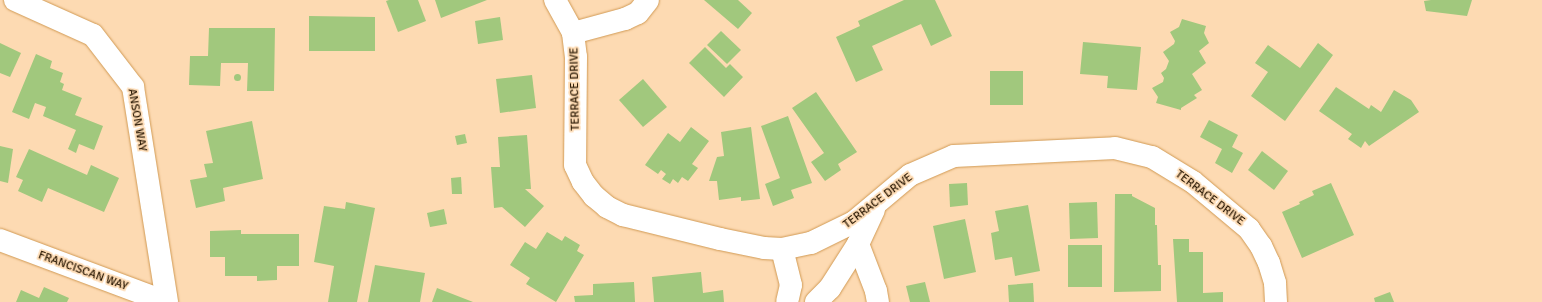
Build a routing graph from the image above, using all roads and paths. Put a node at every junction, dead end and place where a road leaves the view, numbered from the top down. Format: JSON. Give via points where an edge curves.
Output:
{"nodes":[{"id":1,"x":15,"y":0,"type":"edge"},
{"id":2,"x":555,"y":0,"type":"edge"},
{"id":3,"x":648,"y":0,"type":"edge"},
{"id":4,"x":573,"y":33,"type":"junction"},
{"id":5,"x":877,"y":203,"type":"junction"},
{"id":6,"x":0,"y":240,"type":"edge"},
{"id":7,"x":858,"y":244,"type":"junction"},
{"id":8,"x":782,"y":249,"type":"junction"},
{"id":9,"x":166,"y":302,"type":"edge"},
{"id":10,"x":787,"y":302,"type":"edge"},
{"id":11,"x":816,"y":302,"type":"edge"},
{"id":12,"x":878,"y":302,"type":"edge"},
{"id":13,"x":1276,"y":302,"type":"edge"}],
"edges":[{"from":1,"to":9,"type":"street","name":"ANSON WAY","via":[[93,35],[133,87]]},
{"from":2,"to":4,"type":"street","name":"TERRACE DRIVE"},
{"from":3,"to":4,"type":"street","via":[[638,13],[625,19]]},
{"from":4,"to":8,"type":"street","name":"TERRACE DRIVE","via":[[576,57],[575,165],[583,182],[594,196],[607,208],[624,215],[720,239]]},
{"from":5,"to":7,"type":"street"},
{"from":5,"to":8,"type":"street","name":"TERRACE DRIVE","via":[[854,222],[831,234],[811,243]]},
{"from":5,"to":13,"type":"street","name":"TERRACE DRIVE","via":[[910,175],[954,156],[1115,148],[1152,157],[1193,182],[1249,229],[1269,263],[1275,282]]},
{"from":6,"to":9,"type":"street","name":"FRANCISCAN WAY"},
{"from":7,"to":11,"type":"street","via":[[830,288]]},
{"from":7,"to":12,"type":"street"},
{"from":8,"to":10,"type":"street","via":[[791,285]]}]}
